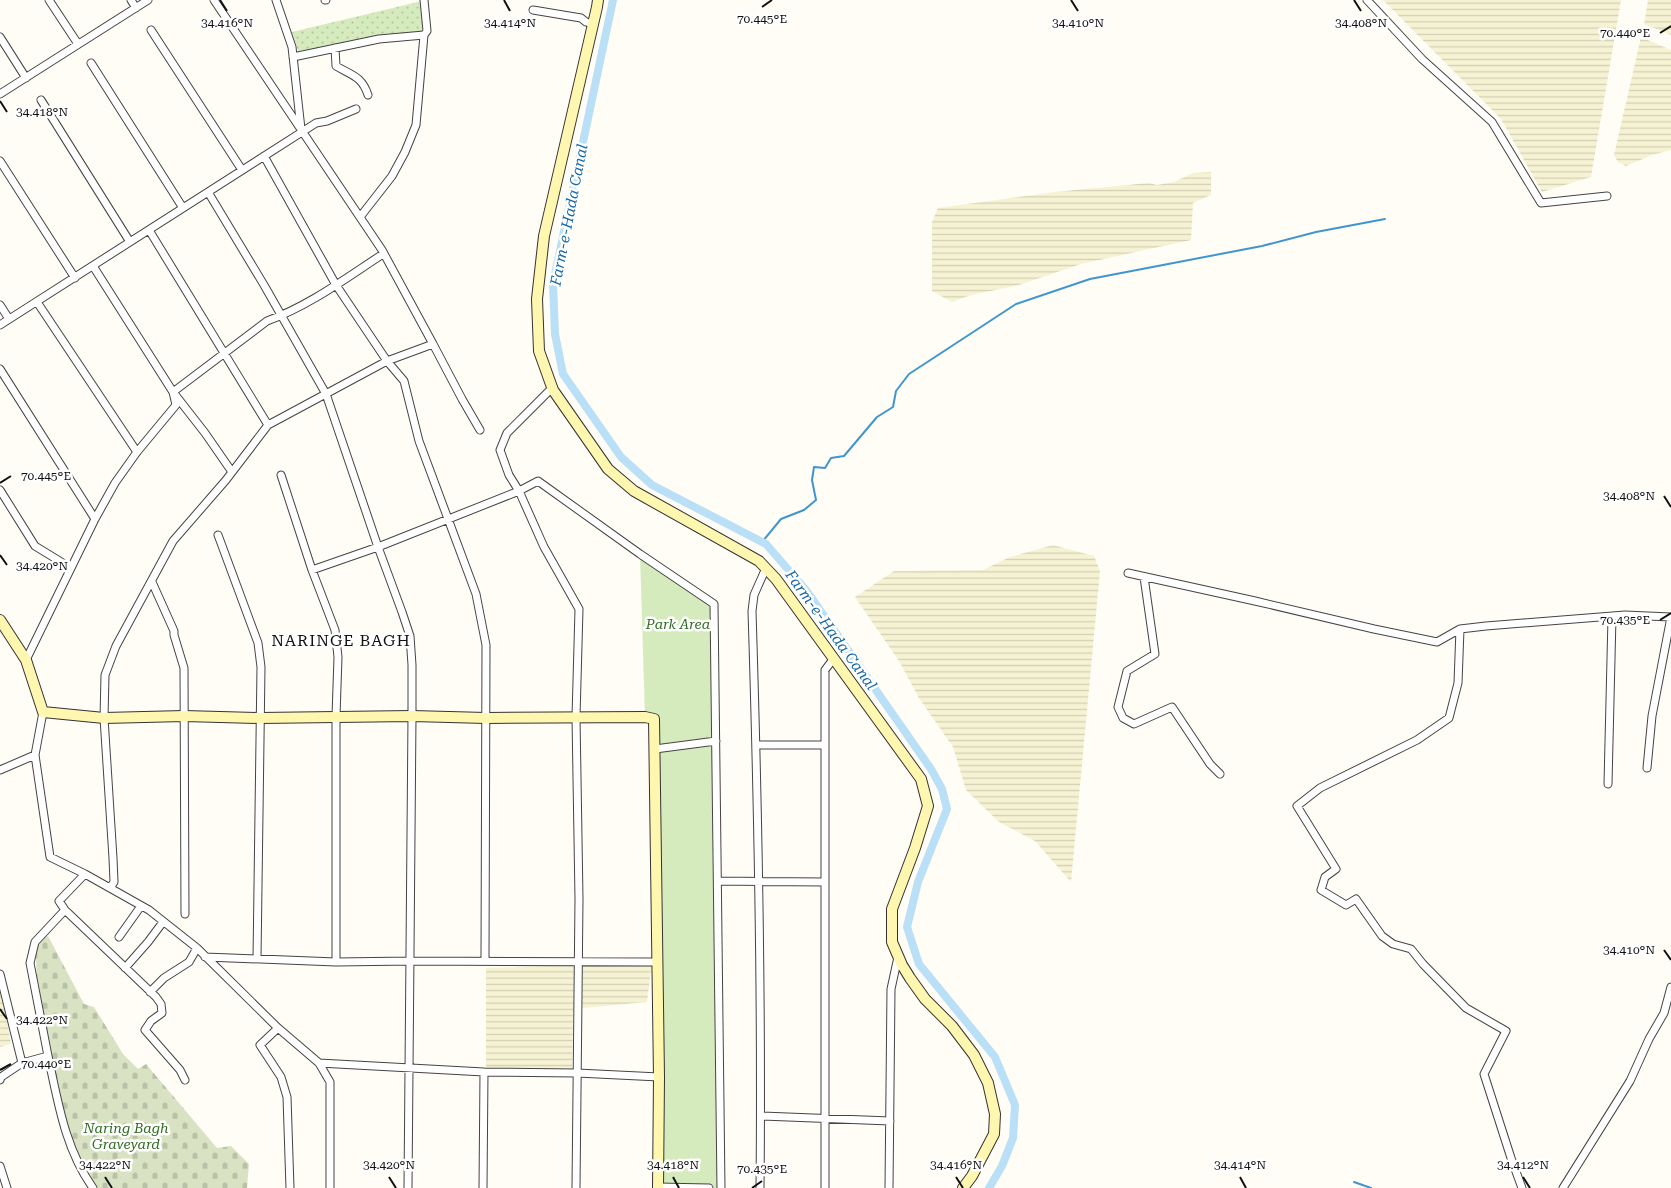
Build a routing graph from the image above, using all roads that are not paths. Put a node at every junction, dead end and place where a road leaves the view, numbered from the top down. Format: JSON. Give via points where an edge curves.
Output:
{"nodes":[{"id":1,"x":49,"y":0,"type":"edge"},
{"id":2,"x":131,"y":0,"type":"edge"},
{"id":3,"x":148,"y":0,"type":"edge"},
{"id":4,"x":214,"y":0,"type":"edge"},
{"id":5,"x":276,"y":0,"type":"edge"},
{"id":6,"x":424,"y":0,"type":"edge"},
{"id":7,"x":598,"y":0,"type":"edge"},
{"id":8,"x":1367,"y":0,"type":"edge"},
{"id":9,"x":136,"y":8,"type":"junction"},
{"id":10,"x":533,"y":10,"type":"dead end"},
{"id":11,"x":593,"y":24,"type":"junction"},
{"id":12,"x":151,"y":30,"type":"dead end"},
{"id":13,"x":424,"y":34,"type":"junction"},
{"id":14,"x":0,"y":37,"type":"edge"},
{"id":15,"x":78,"y":44,"type":"junction"},
{"id":16,"x":335,"y":48,"type":"junction"},
{"id":17,"x":293,"y":57,"type":"junction"},
{"id":18,"x":91,"y":63,"type":"dead end"},
{"id":19,"x":26,"y":78,"type":"junction"},
{"id":20,"x":0,"y":94,"type":"edge"},
{"id":21,"x":368,"y":94,"type":"dead end"},
{"id":22,"x":41,"y":100,"type":"dead end"},
{"id":23,"x":356,"y":108,"type":"dead end"},
{"id":24,"x":301,"y":132,"type":"junction"},
{"id":25,"x":264,"y":156,"type":"junction"},
{"id":26,"x":0,"y":161,"type":"edge"},
{"id":27,"x":242,"y":170,"type":"junction"},
{"id":28,"x":208,"y":192,"type":"junction"},
{"id":29,"x":1607,"y":196,"type":"dead end"},
{"id":30,"x":183,"y":208,"type":"junction"},
{"id":31,"x":360,"y":217,"type":"junction"},
{"id":32,"x":149,"y":230,"type":"junction"},
{"id":33,"x":130,"y":242,"type":"junction"},
{"id":34,"x":383,"y":254,"type":"junction"},
{"id":35,"x":93,"y":266,"type":"junction"},
{"id":36,"x":75,"y":278,"type":"junction"},
{"id":37,"x":336,"y":285,"type":"junction"},
{"id":38,"x":37,"y":302,"type":"junction"},
{"id":39,"x":0,"y":305,"type":"edge"},
{"id":40,"x":282,"y":316,"type":"junction"},
{"id":41,"x":9,"y":319,"type":"junction"},
{"id":42,"x":0,"y":325,"type":"edge"},
{"id":43,"x":433,"y":344,"type":"junction"},
{"id":44,"x":226,"y":354,"type":"junction"},
{"id":45,"x":387,"y":361,"type":"junction"},
{"id":46,"x":0,"y":369,"type":"edge"},
{"id":47,"x":552,"y":388,"type":"junction"},
{"id":48,"x":173,"y":392,"type":"junction"},
{"id":49,"x":326,"y":394,"type":"junction"},
{"id":50,"x":268,"y":425,"type":"junction"},
{"id":51,"x":480,"y":430,"type":"dead end"},
{"id":52,"x":137,"y":452,"type":"junction"},
{"id":53,"x":232,"y":472,"type":"junction"},
{"id":54,"x":281,"y":475,"type":"dead end"},
{"id":55,"x":0,"y":490,"type":"edge"},
{"id":56,"x":519,"y":491,"type":"junction"},
{"id":57,"x":95,"y":519,"type":"junction"},
{"id":58,"x":448,"y":519,"type":"junction"},
{"id":59,"x":218,"y":535,"type":"dead end"},
{"id":60,"x":378,"y":547,"type":"junction"},
{"id":61,"x":71,"y":568,"type":"junction"},
{"id":62,"x":766,"y":568,"type":"junction"},
{"id":63,"x":312,"y":570,"type":"junction"},
{"id":64,"x":1128,"y":573,"type":"dead end"},
{"id":65,"x":1144,"y":577,"type":"junction"},
{"id":66,"x":152,"y":582,"type":"junction"},
{"id":67,"x":1612,"y":617,"type":"junction"},
{"id":68,"x":1671,"y":617,"type":"edge"},
{"id":69,"x":0,"y":620,"type":"edge"},
{"id":70,"x":1460,"y":629,"type":"junction"},
{"id":71,"x":834,"y":658,"type":"junction"},
{"id":72,"x":26,"y":660,"type":"junction"},
{"id":73,"x":43,"y":712,"type":"junction"},
{"id":74,"x":184,"y":716,"type":"junction"},
{"id":75,"x":336,"y":716,"type":"junction"},
{"id":76,"x":412,"y":716,"type":"junction"},
{"id":77,"x":576,"y":717,"type":"junction"},
{"id":78,"x":104,"y":718,"type":"junction"},
{"id":79,"x":260,"y":718,"type":"junction"},
{"id":80,"x":486,"y":718,"type":"junction"},
{"id":81,"x":716,"y":741,"type":"junction"},
{"id":82,"x":756,"y":745,"type":"junction"},
{"id":83,"x":824,"y":745,"type":"junction"},
{"id":84,"x":654,"y":749,"type":"junction"},
{"id":85,"x":35,"y":755,"type":"junction"},
{"id":86,"x":1647,"y":768,"type":"dead end"},
{"id":87,"x":0,"y":770,"type":"edge"},
{"id":88,"x":1220,"y":774,"type":"dead end"},
{"id":89,"x":1608,"y":784,"type":"dead end"},
{"id":90,"x":85,"y":874,"type":"junction"},
{"id":91,"x":718,"y":881,"type":"junction"},
{"id":92,"x":758,"y":881,"type":"junction"},
{"id":93,"x":824,"y":882,"type":"junction"},
{"id":94,"x":110,"y":888,"type":"junction"},
{"id":95,"x":141,"y":906,"type":"junction"},
{"id":96,"x":65,"y":910,"type":"junction"},
{"id":97,"x":185,"y":914,"type":"dead end"},
{"id":98,"x":163,"y":922,"type":"junction"},
{"id":99,"x":119,"y":937,"type":"dead end"},
{"id":100,"x":197,"y":948,"type":"junction"},
{"id":101,"x":898,"y":956,"type":"junction"},
{"id":102,"x":205,"y":957,"type":"junction"},
{"id":103,"x":257,"y":959,"type":"junction"},
{"id":104,"x":411,"y":961,"type":"junction"},
{"id":105,"x":485,"y":961,"type":"junction"},
{"id":106,"x":336,"y":962,"type":"junction"},
{"id":107,"x":579,"y":962,"type":"junction"},
{"id":108,"x":658,"y":962,"type":"junction"},
{"id":109,"x":124,"y":968,"type":"junction"},
{"id":110,"x":0,"y":974,"type":"edge"},
{"id":111,"x":1,"y":986,"type":"edge"},
{"id":112,"x":1671,"y":987,"type":"edge"},
{"id":113,"x":150,"y":992,"type":"junction"},
{"id":114,"x":278,"y":1028,"type":"junction"},
{"id":115,"x":48,"y":1056,"type":"junction"},
{"id":116,"x":22,"y":1063,"type":"junction"},
{"id":117,"x":319,"y":1063,"type":"junction"},
{"id":118,"x":409,"y":1068,"type":"junction"},
{"id":119,"x":484,"y":1072,"type":"junction"},
{"id":120,"x":576,"y":1073,"type":"junction"},
{"id":121,"x":659,"y":1077,"type":"junction"},
{"id":122,"x":0,"y":1080,"type":"edge"},
{"id":123,"x":185,"y":1080,"type":"dead end"},
{"id":124,"x":761,"y":1116,"type":"junction"},
{"id":125,"x":825,"y":1119,"type":"junction"},
{"id":126,"x":890,"y":1121,"type":"junction"},
{"id":127,"x":0,"y":1166,"type":"edge"},
{"id":128,"x":658,"y":1187,"type":"edge"},
{"id":129,"x":7,"y":1188,"type":"edge"},
{"id":130,"x":93,"y":1188,"type":"edge"},
{"id":131,"x":290,"y":1188,"type":"edge"},
{"id":132,"x":330,"y":1188,"type":"edge"},
{"id":133,"x":408,"y":1188,"type":"edge"},
{"id":134,"x":484,"y":1188,"type":"edge"},
{"id":135,"x":576,"y":1188,"type":"edge"},
{"id":136,"x":710,"y":1188,"type":"edge"},
{"id":137,"x":721,"y":1188,"type":"edge"},
{"id":138,"x":760,"y":1188,"type":"edge"},
{"id":139,"x":825,"y":1188,"type":"edge"},
{"id":140,"x":889,"y":1188,"type":"edge"},
{"id":141,"x":963,"y":1188,"type":"edge"},
{"id":142,"x":1522,"y":1188,"type":"edge"},
{"id":143,"x":1563,"y":1188,"type":"edge"}],
"edges":[{"from":1,"to":15,"type":"street"},
{"from":2,"to":9,"type":"street"},
{"from":3,"to":9,"type":"street"},
{"from":4,"to":24,"type":"street"},
{"from":5,"to":17,"type":"street"},
{"from":6,"to":13,"type":"street","via":[[427,31]]},
{"from":7,"to":11,"type":"street"},
{"from":8,"to":29,"type":"street","via":[[1422,59],[1492,122],[1541,203]]},
{"from":9,"to":15,"type":"street"},
{"from":10,"to":11,"type":"street","via":[[581,18]]},
{"from":11,"to":47,"type":"street","via":[[544,236],[537,299],[539,351]]},
{"from":12,"to":27,"type":"street"},
{"from":13,"to":16,"type":"street"},
{"from":13,"to":31,"type":"street","via":[[416,126],[392,176]]},
{"from":14,"to":19,"type":"street"},
{"from":15,"to":19,"type":"street"},
{"from":16,"to":17,"type":"street"},
{"from":16,"to":21,"type":"street","via":[[336,66],[360,79]]},
{"from":17,"to":24,"type":"street"},
{"from":18,"to":30,"type":"street"},
{"from":19,"to":20,"type":"street"},
{"from":22,"to":33,"type":"street"},
{"from":23,"to":24,"type":"street"},
{"from":24,"to":25,"type":"street"},
{"from":24,"to":31,"type":"street"},
{"from":25,"to":27,"type":"street"},
{"from":25,"to":37,"type":"street"},
{"from":26,"to":36,"type":"street"},
{"from":27,"to":28,"type":"street"},
{"from":28,"to":30,"type":"street"},
{"from":28,"to":40,"type":"street"},
{"from":30,"to":32,"type":"street"},
{"from":31,"to":34,"type":"street"},
{"from":32,"to":33,"type":"street"},
{"from":32,"to":44,"type":"street"},
{"from":33,"to":35,"type":"street"},
{"from":34,"to":37,"type":"street"},
{"from":34,"to":43,"type":"street"},
{"from":35,"to":36,"type":"street"},
{"from":35,"to":48,"type":"street"},
{"from":36,"to":38,"type":"street"},
{"from":37,"to":40,"type":"street"},
{"from":37,"to":45,"type":"street"},
{"from":38,"to":41,"type":"street"},
{"from":38,"to":52,"type":"street"},
{"from":39,"to":41,"type":"street"},
{"from":40,"to":44,"type":"street","via":[[267,321]]},
{"from":40,"to":49,"type":"street"},
{"from":41,"to":42,"type":"street"},
{"from":43,"to":45,"type":"street"},
{"from":43,"to":51,"type":"street"},
{"from":44,"to":48,"type":"street"},
{"from":44,"to":50,"type":"street"},
{"from":45,"to":49,"type":"street"},
{"from":45,"to":58,"type":"street","via":[[404,381],[418,441]]},
{"from":46,"to":57,"type":"street"},
{"from":47,"to":56,"type":"street","via":[[507,433],[500,450]]},
{"from":47,"to":62,"type":"street","via":[[614,475],[634,491],[759,561]]},
{"from":48,"to":52,"type":"street","via":[[176,404]]},
{"from":48,"to":53,"type":"street"},
{"from":49,"to":50,"type":"street"},
{"from":49,"to":60,"type":"street"},
{"from":50,"to":53,"type":"street"},
{"from":52,"to":57,"type":"street"},
{"from":53,"to":66,"type":"street","via":[[173,541]]},
{"from":54,"to":63,"type":"street"},
{"from":55,"to":61,"type":"street","via":[[35,546]]},
{"from":56,"to":58,"type":"street"},
{"from":56,"to":77,"type":"street","via":[[544,547],[579,609]]},
{"from":56,"to":81,"type":"street","via":[[538,480],[714,604]]},
{"from":57,"to":61,"type":"street"},
{"from":58,"to":60,"type":"street"},
{"from":58,"to":80,"type":"street","via":[[476,594],[486,645]]},
{"from":59,"to":79,"type":"street","via":[[258,643]]},
{"from":60,"to":63,"type":"street"},
{"from":60,"to":76,"type":"street","via":[[410,636]]},
{"from":61,"to":72,"type":"street"},
{"from":62,"to":71,"type":"street"},
{"from":62,"to":82,"type":"street","via":[[754,594],[752,611]]},
{"from":63,"to":75,"type":"street","via":[[334,630],[338,657]]},
{"from":64,"to":65,"type":"street"},
{"from":65,"to":70,"type":"street","via":[[1437,642]]},
{"from":65,"to":88,"type":"street","via":[[1155,654],[1127,671],[1118,707],[1123,718],[1134,724],[1172,708]]},
{"from":66,"to":74,"type":"street","via":[[174,631],[184,668]]},
{"from":66,"to":78,"type":"street","via":[[116,646],[105,675]]},
{"from":67,"to":68,"type":"street"},
{"from":67,"to":70,"type":"street"},
{"from":67,"to":89,"type":"street"},
{"from":68,"to":86,"type":"street","via":[[1652,716]]},
{"from":69,"to":72,"type":"street"},
{"from":70,"to":142,"type":"street","via":[[1458,683],[1448,718],[1417,740],[1320,788],[1297,806],[1336,869],[1326,877],[1321,890],[1346,905],[1356,899],[1382,936],[1393,944],[1411,948],[1466,1008],[1506,1031],[1484,1074]]},
{"from":71,"to":83,"type":"street","via":[[825,670]]},
{"from":71,"to":101,"type":"street","via":[[921,779],[928,806],[892,909],[892,942]]},
{"from":72,"to":73,"type":"street"},
{"from":73,"to":78,"type":"street"},
{"from":73,"to":85,"type":"street"},
{"from":74,"to":78,"type":"street"},
{"from":74,"to":79,"type":"street"},
{"from":74,"to":97,"type":"street"},
{"from":75,"to":76,"type":"street"},
{"from":75,"to":79,"type":"street"},
{"from":75,"to":106,"type":"street"},
{"from":76,"to":80,"type":"street"},
{"from":76,"to":104,"type":"street"},
{"from":77,"to":80,"type":"street"},
{"from":77,"to":84,"type":"street","via":[[654,718]]},
{"from":77,"to":107,"type":"street"},
{"from":78,"to":94,"type":"street","via":[[114,858],[114,882]]},
{"from":79,"to":103,"type":"street"},
{"from":80,"to":105,"type":"street"},
{"from":81,"to":84,"type":"street"},
{"from":81,"to":91,"type":"street"},
{"from":82,"to":83,"type":"street"},
{"from":82,"to":92,"type":"street"},
{"from":83,"to":93,"type":"street"},
{"from":84,"to":108,"type":"street"},
{"from":85,"to":87,"type":"street"},
{"from":85,"to":90,"type":"street","via":[[50,858]]},
{"from":90,"to":94,"type":"street"},
{"from":90,"to":96,"type":"street","via":[[59,902]]},
{"from":91,"to":92,"type":"street"},
{"from":91,"to":137,"type":"street"},
{"from":92,"to":93,"type":"street"},
{"from":92,"to":124,"type":"street"},
{"from":93,"to":125,"type":"street"},
{"from":94,"to":95,"type":"street"},
{"from":95,"to":98,"type":"street"},
{"from":95,"to":99,"type":"street"},
{"from":96,"to":109,"type":"street"},
{"from":96,"to":115,"type":"street","via":[[35,942],[31,953],[30,964]]},
{"from":98,"to":100,"type":"street"},
{"from":98,"to":109,"type":"street"},
{"from":100,"to":102,"type":"street"},
{"from":100,"to":113,"type":"street","via":[[189,962],[164,978]]},
{"from":101,"to":126,"type":"street","via":[[891,989]]},
{"from":101,"to":141,"type":"street","via":[[925,999],[952,1026],[974,1055],[988,1083],[995,1114],[994,1134]]},
{"from":102,"to":103,"type":"street"},
{"from":102,"to":114,"type":"street"},
{"from":103,"to":106,"type":"street"},
{"from":104,"to":105,"type":"street"},
{"from":104,"to":106,"type":"street"},
{"from":104,"to":118,"type":"street"},
{"from":105,"to":107,"type":"street"},
{"from":107,"to":108,"type":"street"},
{"from":107,"to":120,"type":"street"},
{"from":108,"to":121,"type":"street"},
{"from":109,"to":113,"type":"street"},
{"from":110,"to":111,"type":"street"},
{"from":111,"to":116,"type":"street"},
{"from":112,"to":143,"type":"street","via":[[1664,1013],[1630,1082]]},
{"from":113,"to":123,"type":"street","via":[[161,1004],[162,1013],[145,1030]]},
{"from":114,"to":117,"type":"street"},
{"from":114,"to":131,"type":"street","via":[[260,1044],[281,1078],[287,1097]]},
{"from":115,"to":116,"type":"street"},
{"from":115,"to":130,"type":"street","via":[[64,1131],[84,1176]]},
{"from":116,"to":122,"type":"street"},
{"from":117,"to":118,"type":"street"},
{"from":117,"to":132,"type":"street","via":[[330,1082]]},
{"from":118,"to":119,"type":"street"},
{"from":118,"to":133,"type":"street"},
{"from":119,"to":120,"type":"street"},
{"from":119,"to":134,"type":"street"},
{"from":120,"to":121,"type":"street"},
{"from":120,"to":135,"type":"street"},
{"from":121,"to":128,"type":"street"},
{"from":124,"to":125,"type":"street"},
{"from":124,"to":138,"type":"street"},
{"from":125,"to":126,"type":"street"},
{"from":125,"to":139,"type":"street"},
{"from":126,"to":140,"type":"street"},
{"from":127,"to":129,"type":"street"},
{"from":128,"to":136,"type":"street"}]}
